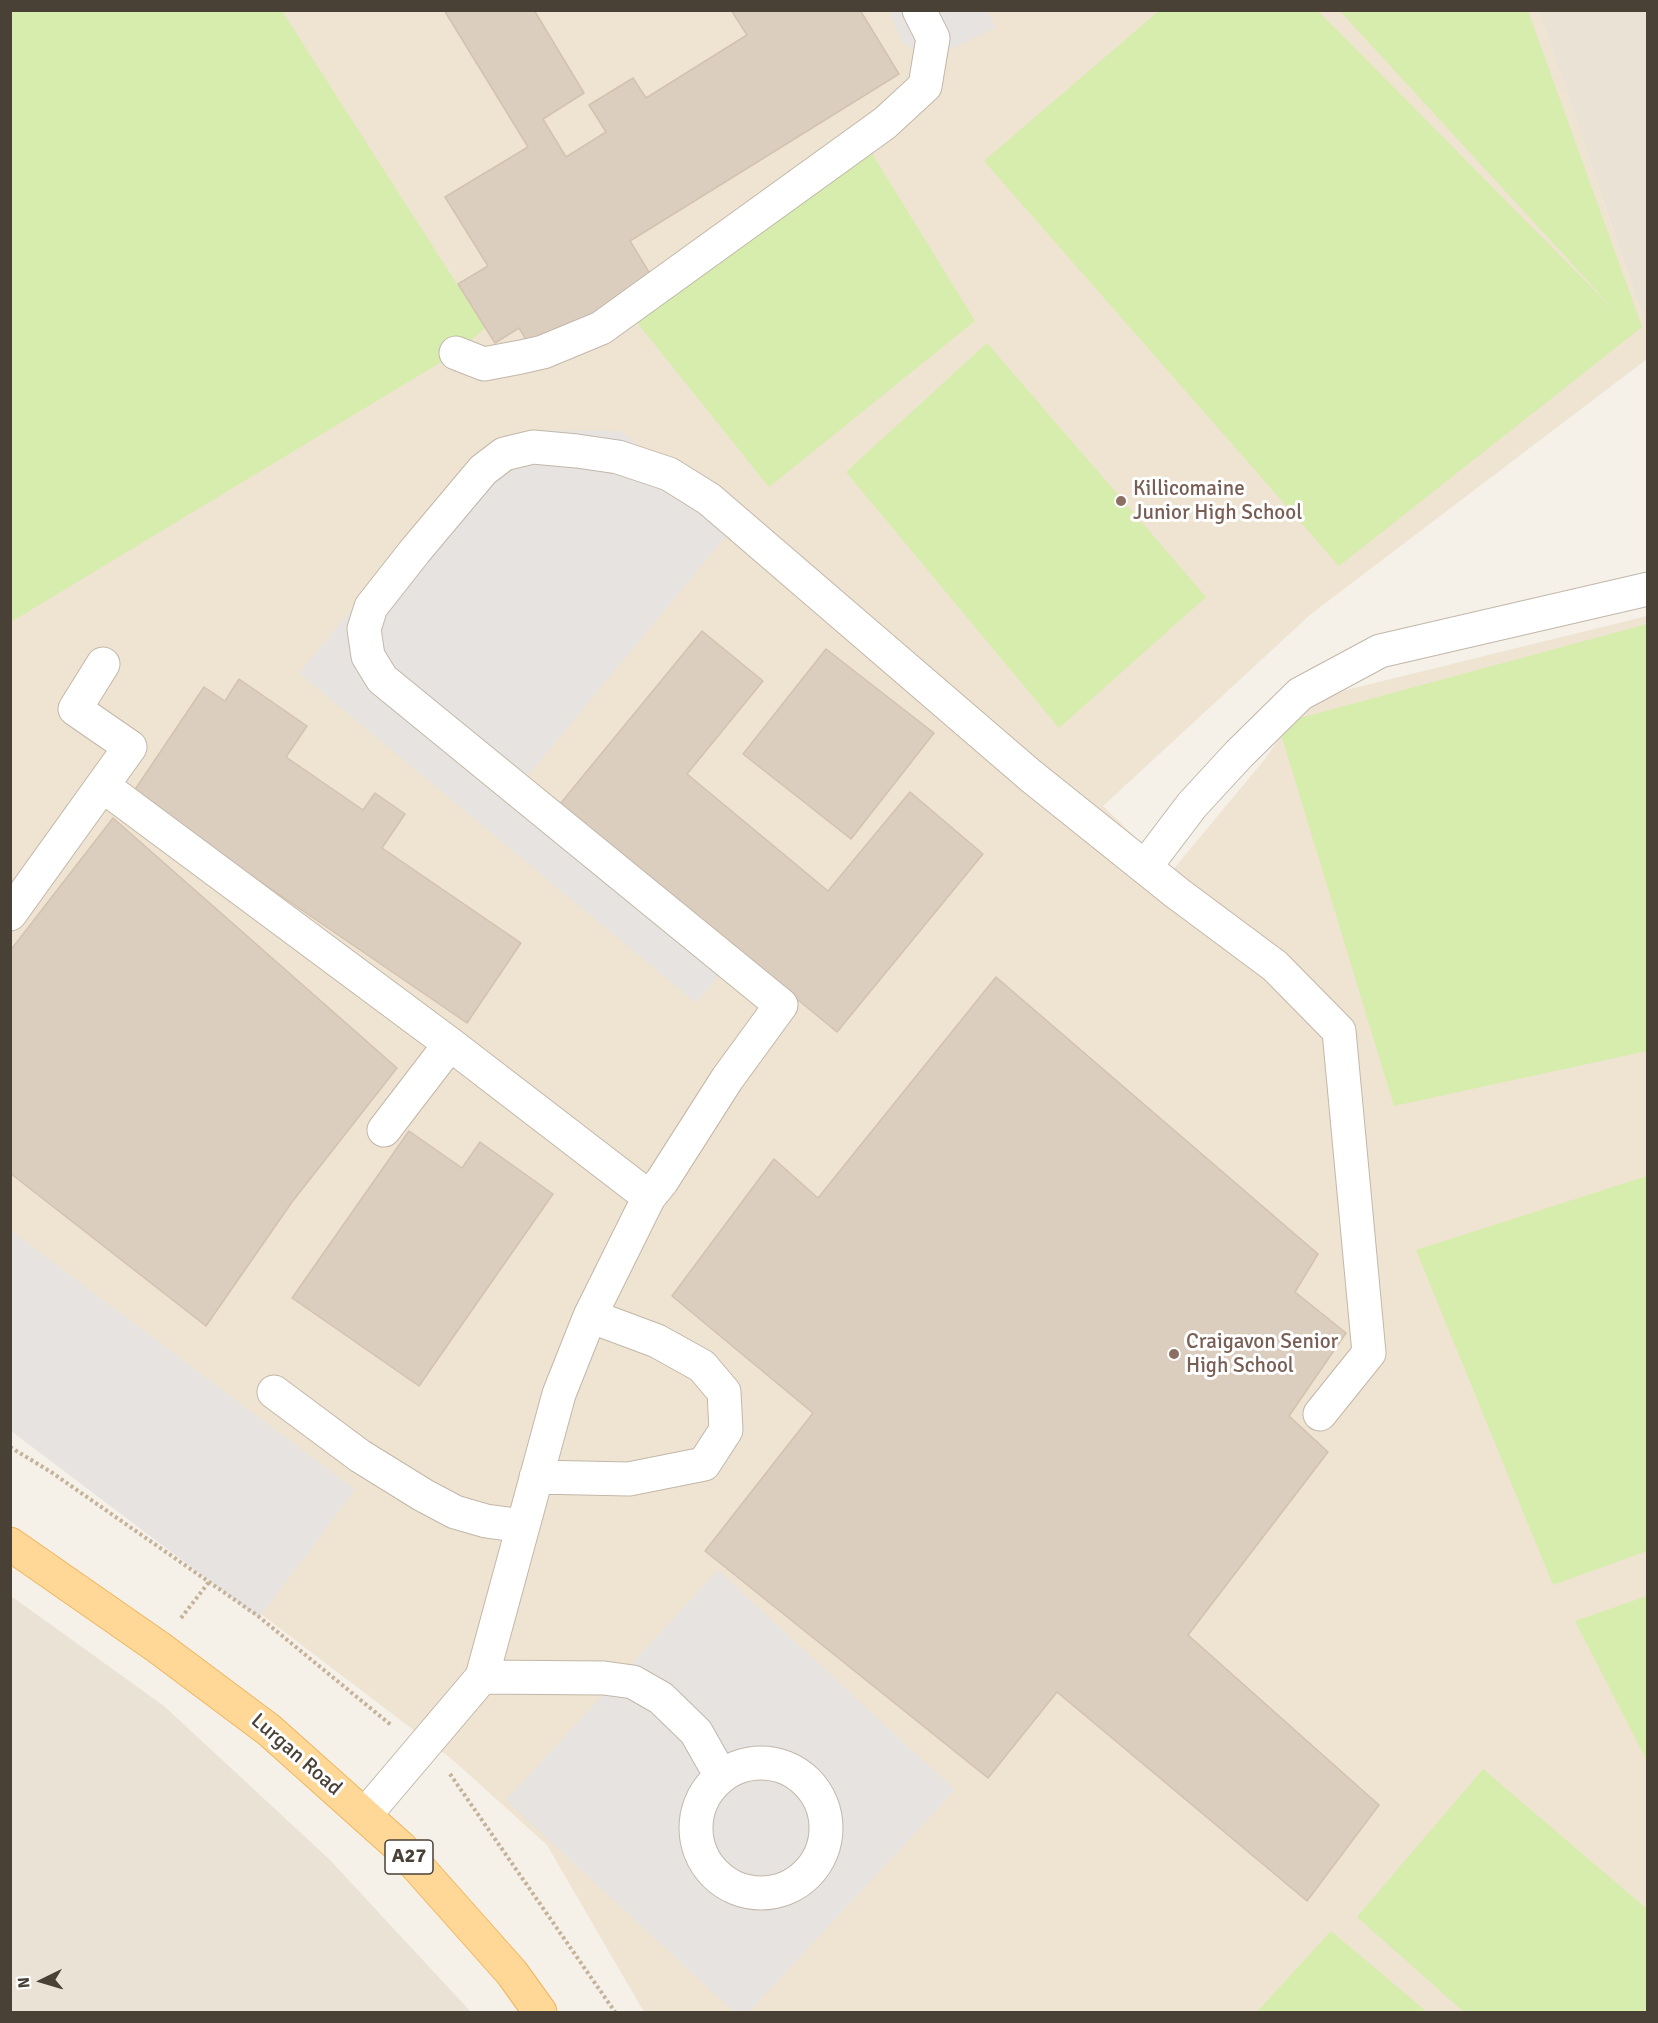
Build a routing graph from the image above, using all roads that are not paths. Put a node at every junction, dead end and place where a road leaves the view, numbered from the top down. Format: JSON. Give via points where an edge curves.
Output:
{"nodes":[{"id":1,"x":919,"y":10,"type":"edge"},
{"id":2,"x":456,"y":353,"type":"dead end"},
{"id":3,"x":1647,"y":589,"type":"edge"},
{"id":4,"x":103,"y":664,"type":"dead end"},
{"id":5,"x":103,"y":786,"type":"junction"},
{"id":6,"x":1145,"y":867,"type":"junction"},
{"id":7,"x":10,"y":914,"type":"edge"},
{"id":8,"x":450,"y":1044,"type":"junction"},
{"id":9,"x":384,"y":1131,"type":"dead end"},
{"id":10,"x":649,"y":1197,"type":"junction"},
{"id":11,"x":590,"y":1316,"type":"junction"},
{"id":12,"x":274,"y":1392,"type":"dead end"},
{"id":13,"x":1320,"y":1414,"type":"dead end"},
{"id":14,"x":536,"y":1477,"type":"junction"},
{"id":15,"x":523,"y":1526,"type":"junction"},
{"id":16,"x":10,"y":1544,"type":"edge"},
{"id":17,"x":482,"y":1677,"type":"junction"},
{"id":18,"x":721,"y":1776,"type":"dead end"},
{"id":19,"x":365,"y":1815,"type":"junction"},
{"id":20,"x":540,"y":2013,"type":"edge"}],
"edges":[{"from":1,"to":2,"type":"lane","via":[[933,38],[925,86],[885,123],[601,328],[521,357],[484,363]]},
{"from":3,"to":6,"type":"lane","via":[[1380,651],[1300,694],[1192,805]]},
{"from":4,"to":5,"type":"lane","via":[[75,709],[130,747]]},
{"from":5,"to":7,"type":"lane"},
{"from":5,"to":8,"type":"lane"},
{"from":6,"to":10,"type":"lane","via":[[1031,776],[709,499],[669,474],[618,457],[534,447],[504,454],[483,470],[371,607],[364,629],[368,656],[382,679],[781,1005]]},
{"from":6,"to":13,"type":"lane","via":[[1275,966],[1339,1031],[1369,1353]]},
{"from":8,"to":9,"type":"lane"},
{"from":8,"to":10,"type":"lane"},
{"from":10,"to":11,"type":"lane"},
{"from":11,"to":14,"type":"lane","via":[[559,1394]]},
{"from":11,"to":14,"type":"lane","via":[[657,1341],[702,1366],[724,1392],[726,1430],[704,1464],[629,1479]]},
{"from":12,"to":15,"type":"lane","via":[[360,1456],[423,1495],[455,1512]]},
{"from":14,"to":15,"type":"lane"},
{"from":15,"to":17,"type":"lane"},
{"from":16,"to":19,"type":"main road","name":"Lurgan Road","number":"A27","via":[[258,1720]]},
{"from":17,"to":18,"type":"lane","via":[[604,1678],[633,1682],[660,1698],[696,1732]]},
{"from":17,"to":19,"type":"lane"},
{"from":19,"to":20,"type":"main road","name":"Lurgan Road","number":"A27","via":[[402,1848],[512,1973]]}]}
